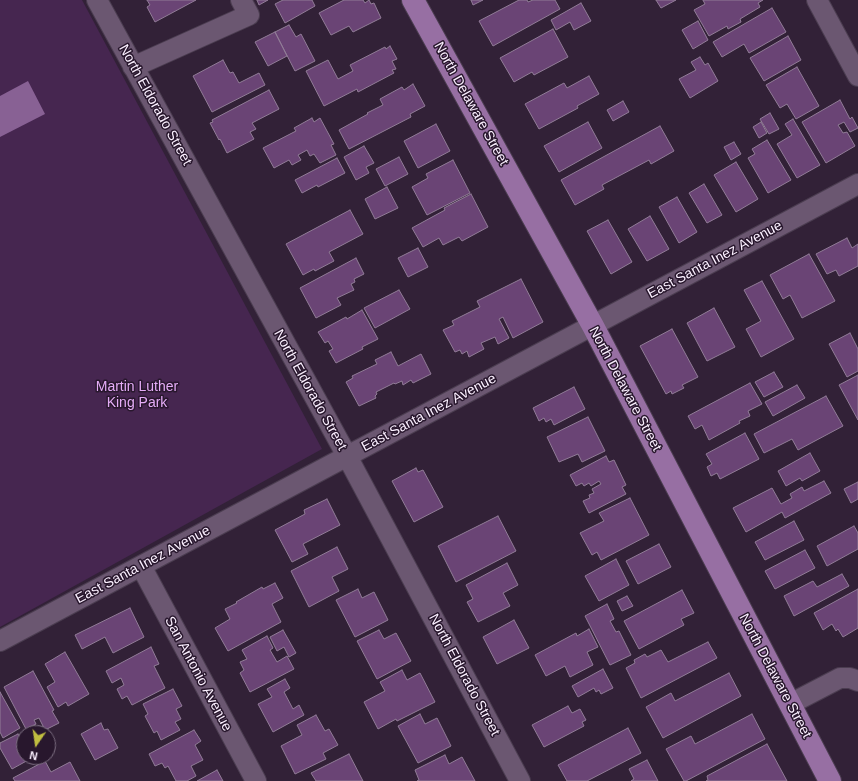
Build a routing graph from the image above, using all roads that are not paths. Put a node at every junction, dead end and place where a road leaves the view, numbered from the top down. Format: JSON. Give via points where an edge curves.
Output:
{"nodes":[{"id":1,"x":97,"y":0,"type":"edge"},
{"id":2,"x":241,"y":0,"type":"edge"},
{"id":3,"x":413,"y":0,"type":"edge"},
{"id":4,"x":817,"y":0,"type":"edge"},
{"id":5,"x":134,"y":66,"type":"junction"},
{"id":6,"x":858,"y":76,"type":"edge"},
{"id":7,"x":858,"y":184,"type":"edge"},
{"id":8,"x":593,"y":326,"type":"junction"},
{"id":9,"x":347,"y":456,"type":"junction"},
{"id":10,"x":141,"y":566,"type":"junction"},
{"id":11,"x":0,"y":641,"type":"edge"},
{"id":12,"x":858,"y":681,"type":"edge"},
{"id":13,"x":790,"y":704,"type":"junction"},
{"id":14,"x":256,"y":781,"type":"edge"},
{"id":15,"x":520,"y":781,"type":"edge"},
{"id":16,"x":830,"y":781,"type":"edge"}],
"edges":[{"from":1,"to":5,"type":"street","name":"North Eldorado Street"},
{"from":2,"to":5,"type":"street","via":[[249,15]]},
{"from":3,"to":8,"type":"main road","name":"North Delaware Street"},
{"from":4,"to":6,"type":"street"},
{"from":5,"to":9,"type":"street","name":"North Eldorado Street"},
{"from":7,"to":8,"type":"street","name":"East Santa Inez Avenue"},
{"from":8,"to":9,"type":"street","name":"East Santa Inez Avenue"},
{"from":8,"to":13,"type":"main road","name":"North Delaware Street"},
{"from":9,"to":10,"type":"street","name":"East Santa Inez Avenue"},
{"from":9,"to":15,"type":"street","name":"North Eldorado Street"},
{"from":10,"to":11,"type":"street","name":"East Santa Inez Avenue"},
{"from":10,"to":14,"type":"street","name":"San Antonio Avenue"},
{"from":12,"to":13,"type":"street","via":[[840,678]]},
{"from":13,"to":16,"type":"main road","name":"North Delaware Street"}]}
